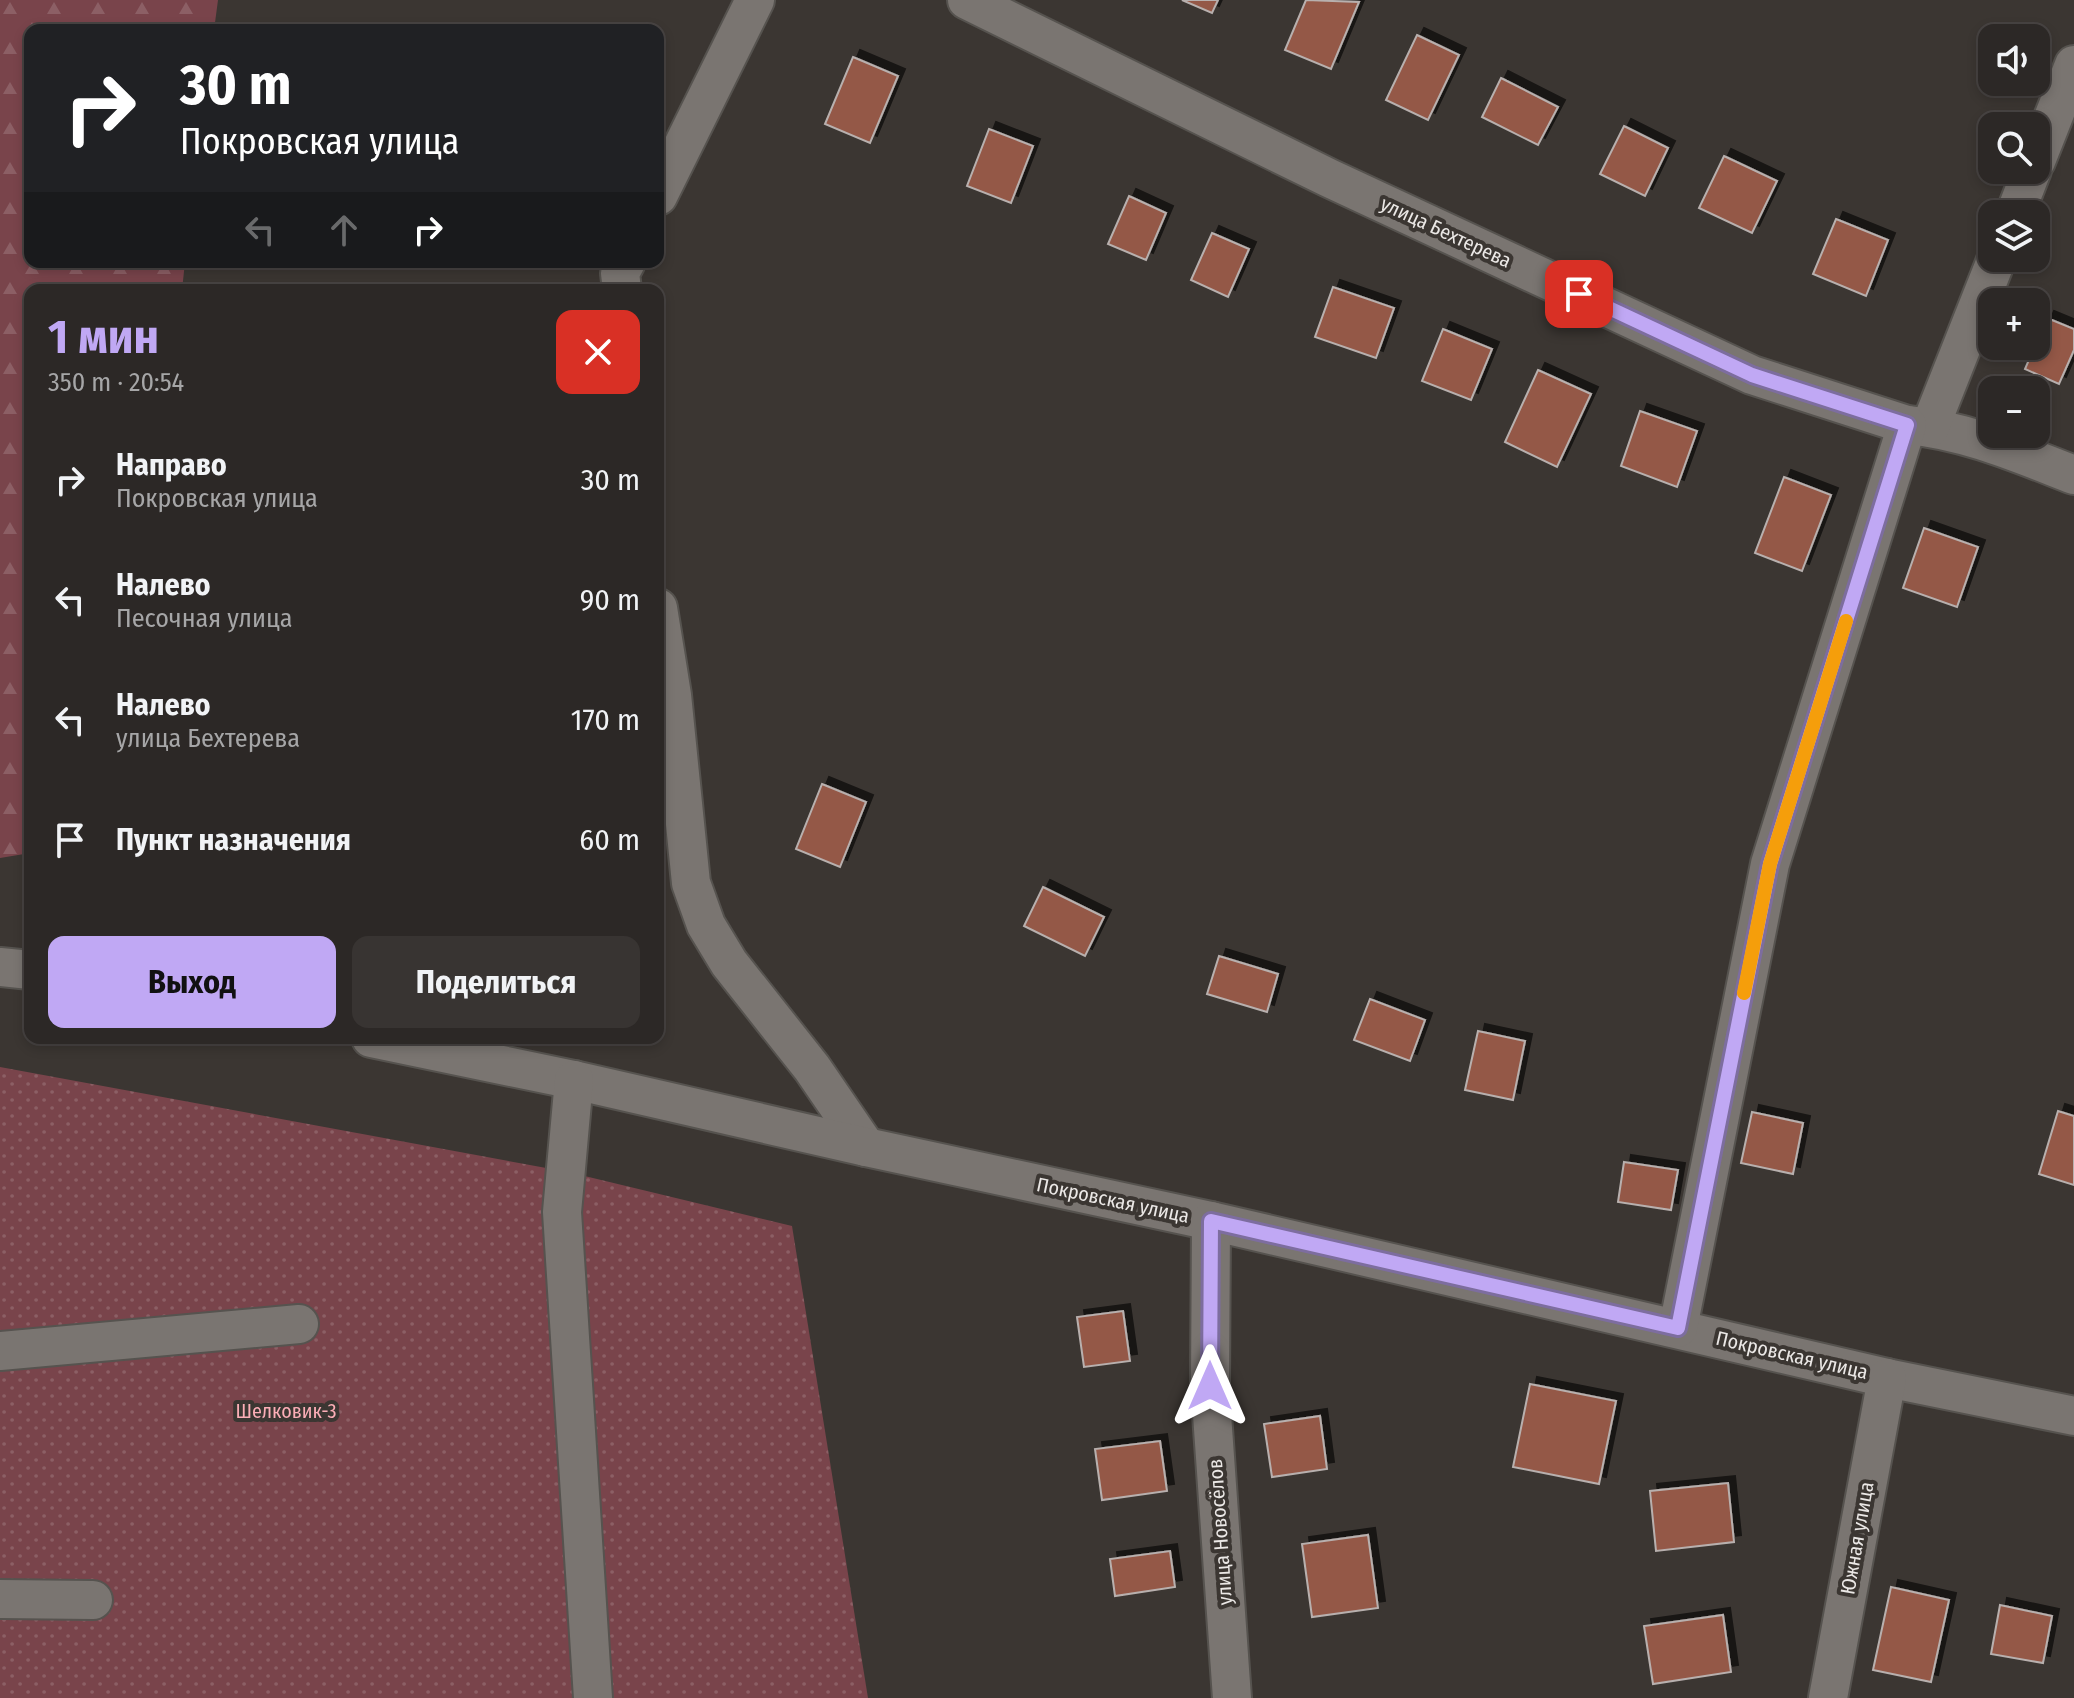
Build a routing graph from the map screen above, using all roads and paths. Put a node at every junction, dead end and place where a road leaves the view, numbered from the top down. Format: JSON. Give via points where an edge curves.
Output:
{"nodes":[{"id":1,"x":755,"y":0,"type":"edge"},
{"id":2,"x":967,"y":0,"type":"edge"},
{"id":3,"x":2074,"y":65,"type":"edge"},
{"id":4,"x":2050,"y":126,"type":"edge"},
{"id":5,"x":664,"y":184,"type":"edge"},
{"id":6,"x":1990,"y":272,"type":"edge"},
{"id":7,"x":1919,"y":426,"type":"junction"},
{"id":8,"x":2074,"y":475,"type":"edge"},
{"id":9,"x":664,"y":645,"type":"edge"},
{"id":10,"x":0,"y":967,"type":"edge"},
{"id":11,"x":24,"y":969,"type":"edge"},
{"id":12,"x":400,"y":1044,"type":"edge"},
{"id":13,"x":574,"y":1080,"type":"junction"},
{"id":14,"x":866,"y":1147,"type":"junction"},
{"id":15,"x":1211,"y":1221,"type":"junction"},
{"id":16,"x":299,"y":1324,"type":"dead end"},
{"id":17,"x":1678,"y":1328,"type":"junction"},
{"id":18,"x":0,"y":1351,"type":"edge"},
{"id":19,"x":1887,"y":1378,"type":"junction"},
{"id":20,"x":2074,"y":1416,"type":"edge"},
{"id":21,"x":0,"y":1599,"type":"edge"},
{"id":22,"x":93,"y":1600,"type":"dead end"},
{"id":23,"x":593,"y":1698,"type":"edge"},
{"id":24,"x":1232,"y":1698,"type":"edge"},
{"id":25,"x":1828,"y":1698,"type":"edge"}],
"edges":[{"from":1,"to":5,"type":"street"},
{"from":2,"to":7,"type":"street","name":"улица Бехтерева","via":[[1752,375]]},
{"from":3,"to":4,"type":"street"},
{"from":6,"to":7,"type":"street"},
{"from":7,"to":8,"type":"street","name":"улица Бехтерева","via":[[2000,446]]},
{"from":7,"to":17,"type":"street","via":[[1770,864]]},
{"from":9,"to":14,"type":"street","via":[[691,883],[706,925]]},
{"from":10,"to":11,"type":"street"},
{"from":12,"to":13,"type":"street","name":"Покровская улица"},
{"from":13,"to":14,"type":"street","name":"Покровская улица"},
{"from":13,"to":23,"type":"street","via":[[562,1212]]},
{"from":14,"to":15,"type":"street","name":"Покровская улица"},
{"from":15,"to":17,"type":"street","name":"Покровская улица"},
{"from":15,"to":24,"type":"street","name":"улица Новосёлов","via":[[1210,1386]]},
{"from":16,"to":18,"type":"street"},
{"from":17,"to":19,"type":"street","name":"Покровская улица"},
{"from":19,"to":20,"type":"street","name":"Покровская улица"},
{"from":19,"to":25,"type":"street","name":"Южная улица"},
{"from":21,"to":22,"type":"street"}]}
